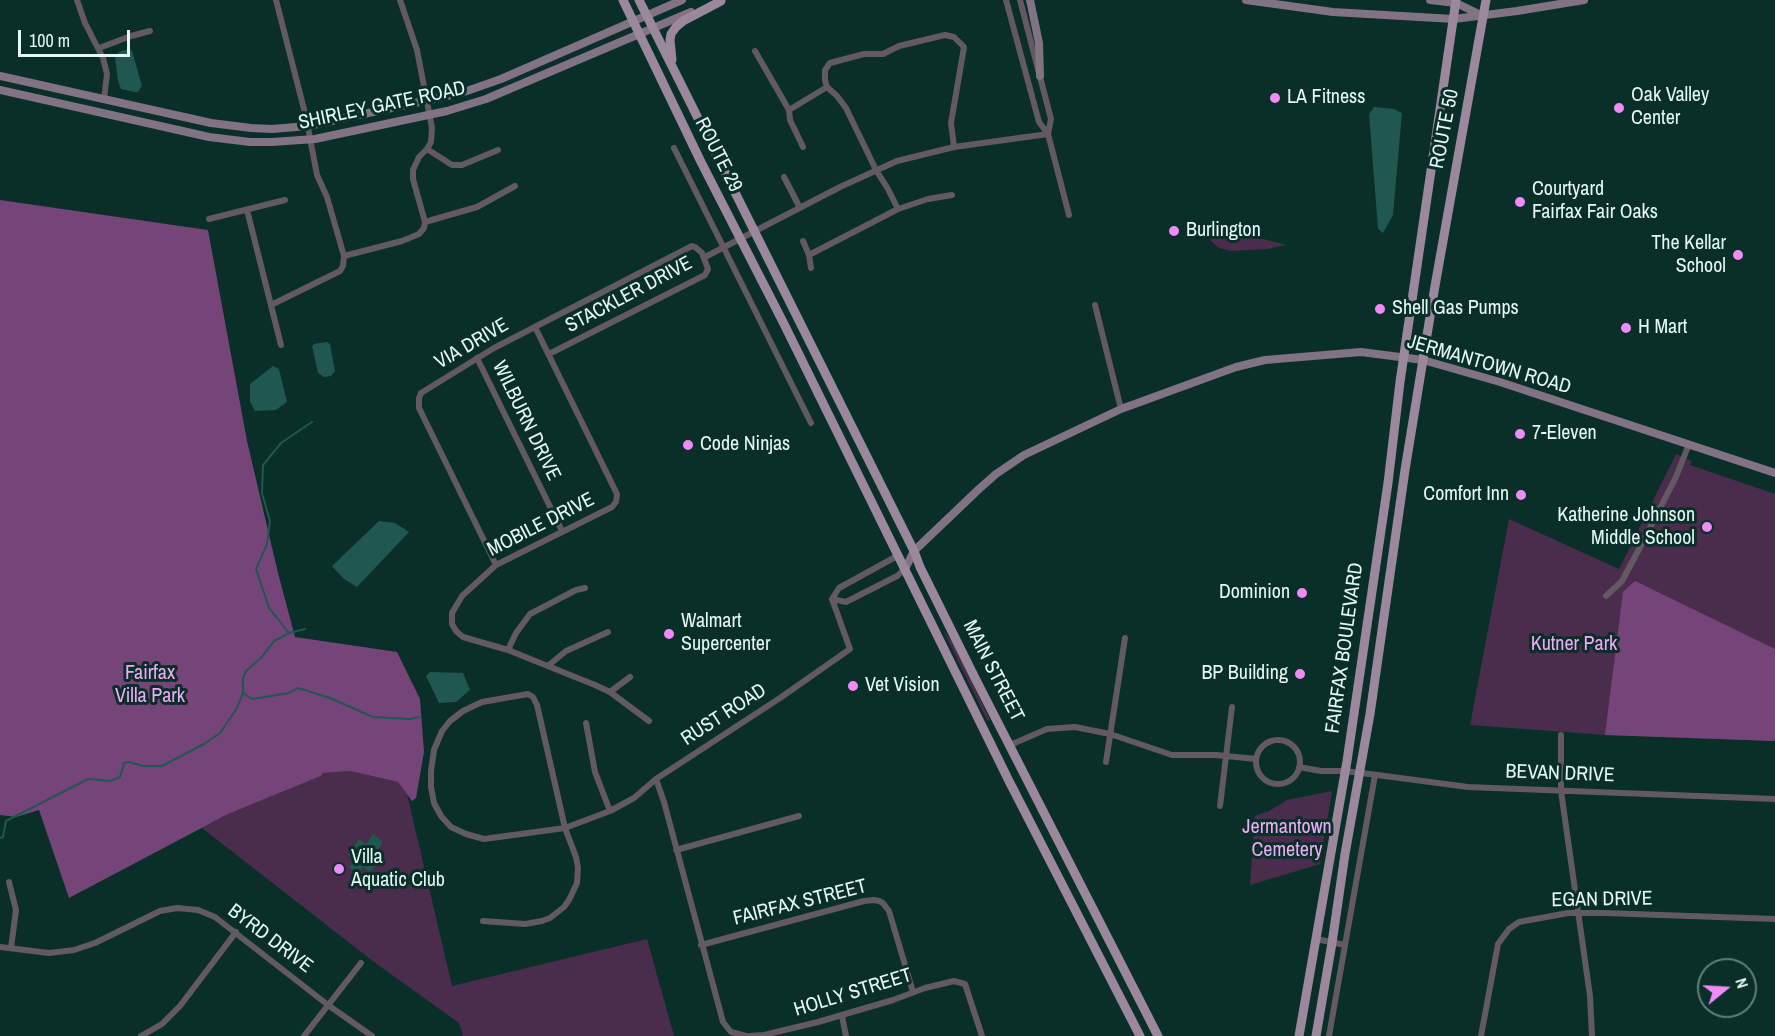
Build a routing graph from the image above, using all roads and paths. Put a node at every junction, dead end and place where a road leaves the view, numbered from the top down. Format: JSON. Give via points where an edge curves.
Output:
{"nodes":[{"id":1,"x":77,"y":0,"type":"edge"},
{"id":2,"x":276,"y":0,"type":"edge"},
{"id":3,"x":400,"y":0,"type":"edge"},
{"id":4,"x":623,"y":0,"type":"edge"},
{"id":5,"x":639,"y":0,"type":"edge"},
{"id":6,"x":682,"y":0,"type":"edge"},
{"id":7,"x":722,"y":0,"type":"edge"},
{"id":8,"x":1006,"y":0,"type":"edge"},
{"id":9,"x":1020,"y":0,"type":"edge"},
{"id":10,"x":1030,"y":0,"type":"edge"},
{"id":11,"x":1246,"y":0,"type":"edge"},
{"id":12,"x":1430,"y":0,"type":"edge"},
{"id":13,"x":1486,"y":0,"type":"edge"},
{"id":14,"x":1584,"y":0,"type":"edge"},
{"id":15,"x":1456,"y":2,"type":"edge"},
{"id":16,"x":646,"y":16,"type":"junction"},
{"id":17,"x":1484,"y":16,"type":"junction"},
{"id":18,"x":1454,"y":19,"type":"junction"},
{"id":19,"x":633,"y":21,"type":"junction"},
{"id":20,"x":653,"y":29,"type":"junction"},
{"id":21,"x":150,"y":31,"type":"dead end"},
{"id":22,"x":639,"y":34,"type":"junction"},
{"id":23,"x":99,"y":48,"type":"junction"},
{"id":24,"x":755,"y":51,"type":"dead end"},
{"id":25,"x":0,"y":76,"type":"edge"},
{"id":26,"x":1040,"y":76,"type":"junction"},
{"id":27,"x":827,"y":87,"type":"junction"},
{"id":28,"x":0,"y":90,"type":"edge"},
{"id":29,"x":684,"y":90,"type":"junction"},
{"id":30,"x":104,"y":99,"type":"junction"},
{"id":31,"x":428,"y":101,"type":"junction"},
{"id":32,"x":789,"y":110,"type":"junction"},
{"id":33,"x":430,"y":115,"type":"junction"},
{"id":34,"x":308,"y":126,"type":"junction"},
{"id":35,"x":1048,"y":134,"type":"junction"},
{"id":36,"x":311,"y":140,"type":"junction"},
{"id":37,"x":803,"y":147,"type":"dead end"},
{"id":38,"x":954,"y":147,"type":"junction"},
{"id":39,"x":674,"y":148,"type":"dead end"},
{"id":40,"x":427,"y":149,"type":"junction"},
{"id":41,"x":498,"y":150,"type":"dead end"},
{"id":42,"x":876,"y":170,"type":"junction"},
{"id":43,"x":784,"y":177,"type":"dead end"},
{"id":44,"x":515,"y":186,"type":"dead end"},
{"id":45,"x":952,"y":195,"type":"dead end"},
{"id":46,"x":285,"y":200,"type":"dead end"},
{"id":47,"x":800,"y":208,"type":"junction"},
{"id":48,"x":898,"y":209,"type":"junction"},
{"id":49,"x":247,"y":210,"type":"junction"},
{"id":50,"x":1069,"y":215,"type":"dead end"},
{"id":51,"x":209,"y":219,"type":"dead end"},
{"id":52,"x":425,"y":222,"type":"junction"},
{"id":53,"x":754,"y":231,"type":"junction"},
{"id":54,"x":740,"y":238,"type":"junction"},
{"id":55,"x":803,"y":241,"type":"dead end"},
{"id":56,"x":724,"y":248,"type":"junction"},
{"id":57,"x":809,"y":255,"type":"junction"},
{"id":58,"x":344,"y":256,"type":"junction"},
{"id":59,"x":705,"y":257,"type":"junction"},
{"id":60,"x":1417,"y":263,"type":"joint"},
{"id":61,"x":1439,"y":264,"type":"joint"},
{"id":62,"x":812,"y":268,"type":"dead end"},
{"id":63,"x":271,"y":305,"type":"junction"},
{"id":64,"x":1095,"y":305,"type":"dead end"},
{"id":65,"x":798,"y":321,"type":"joint"},
{"id":66,"x":784,"y":324,"type":"joint"},
{"id":67,"x":535,"y":327,"type":"junction"},
{"id":68,"x":281,"y":345,"type":"dead end"},
{"id":69,"x":549,"y":354,"type":"junction"},
{"id":70,"x":1404,"y":357,"type":"junction"},
{"id":71,"x":477,"y":358,"type":"junction"},
{"id":72,"x":1423,"y":360,"type":"junction"},
{"id":73,"x":1121,"y":410,"type":"junction"},
{"id":74,"x":811,"y":423,"type":"dead end"},
{"id":75,"x":1689,"y":444,"type":"junction"},
{"id":76,"x":1390,"y":465,"type":"junction"},
{"id":77,"x":1405,"y":470,"type":"junction"},
{"id":78,"x":1775,"y":473,"type":"edge"},
{"id":79,"x":562,"y":531,"type":"junction"},
{"id":80,"x":915,"y":551,"type":"junction"},
{"id":81,"x":899,"y":555,"type":"junction"},
{"id":82,"x":496,"y":565,"type":"junction"},
{"id":83,"x":905,"y":569,"type":"junction"},
{"id":84,"x":1373,"y":580,"type":"junction"},
{"id":85,"x":1389,"y":586,"type":"junction"},
{"id":86,"x":585,"y":588,"type":"dead end"},
{"id":87,"x":1606,"y":596,"type":"dead end"},
{"id":88,"x":832,"y":599,"type":"junction"},
{"id":89,"x":608,"y":632,"type":"dead end"},
{"id":90,"x":1125,"y":638,"type":"dead end"},
{"id":91,"x":508,"y":650,"type":"junction"},
{"id":92,"x":549,"y":665,"type":"junction"},
{"id":93,"x":630,"y":677,"type":"dead end"},
{"id":94,"x":610,"y":692,"type":"junction"},
{"id":95,"x":1232,"y":707,"type":"dead end"},
{"id":96,"x":649,"y":721,"type":"dead end"},
{"id":97,"x":586,"y":723,"type":"dead end"},
{"id":98,"x":1110,"y":735,"type":"junction"},
{"id":99,"x":1561,"y":735,"type":"dead end"},
{"id":100,"x":1010,"y":746,"type":"junction"},
{"id":101,"x":1226,"y":756,"type":"junction"},
{"id":102,"x":1256,"y":759,"type":"junction"},
{"id":103,"x":1106,"y":762,"type":"dead end"},
{"id":104,"x":1299,"y":767,"type":"junction"},
{"id":105,"x":1345,"y":771,"type":"junction"},
{"id":106,"x":1360,"y":773,"type":"junction"},
{"id":107,"x":1375,"y":775,"type":"junction"},
{"id":108,"x":656,"y":779,"type":"junction"},
{"id":109,"x":1561,"y":791,"type":"junction"},
{"id":110,"x":1775,"y":799,"type":"edge"},
{"id":111,"x":1220,"y":806,"type":"dead end"},
{"id":112,"x":609,"y":811,"type":"junction"},
{"id":113,"x":799,"y":816,"type":"dead end"},
{"id":114,"x":565,"y":828,"type":"junction"},
{"id":115,"x":676,"y":850,"type":"junction"},
{"id":116,"x":1345,"y":854,"type":"junction"},
{"id":117,"x":1360,"y":856,"type":"junction"},
{"id":118,"x":9,"y":882,"type":"dead end"},
{"id":119,"x":1578,"y":913,"type":"junction"},
{"id":120,"x":1775,"y":919,"type":"edge"},
{"id":121,"x":483,"y":921,"type":"dead end"},
{"id":122,"x":236,"y":932,"type":"junction"},
{"id":123,"x":1316,"y":939,"type":"junction"},
{"id":124,"x":1332,"y":943,"type":"junction"},
{"id":125,"x":701,"y":945,"type":"junction"},
{"id":126,"x":1345,"y":945,"type":"junction"},
{"id":127,"x":0,"y":946,"type":"edge"},
{"id":128,"x":11,"y":948,"type":"junction"},
{"id":129,"x":361,"y":963,"type":"dead end"},
{"id":130,"x":913,"y":992,"type":"junction"},
{"id":131,"x":328,"y":1005,"type":"junction"},
{"id":132,"x":842,"y":1016,"type":"junction"},
{"id":133,"x":737,"y":1035,"type":"edge"},
{"id":134,"x":141,"y":1036,"type":"edge"},
{"id":135,"x":304,"y":1036,"type":"edge"},
{"id":136,"x":372,"y":1036,"type":"edge"},
{"id":137,"x":747,"y":1036,"type":"edge"},
{"id":138,"x":846,"y":1036,"type":"edge"},
{"id":139,"x":982,"y":1036,"type":"edge"},
{"id":140,"x":1140,"y":1036,"type":"edge"},
{"id":141,"x":1158,"y":1036,"type":"edge"},
{"id":142,"x":1299,"y":1036,"type":"edge"},
{"id":143,"x":1316,"y":1036,"type":"edge"},
{"id":144,"x":1329,"y":1036,"type":"edge"},
{"id":145,"x":1481,"y":1036,"type":"edge"},
{"id":146,"x":1593,"y":1036,"type":"edge"}],
"edges":[{"from":1,"to":23,"type":"street"},
{"from":2,"to":34,"type":"street"},
{"from":3,"to":31,"type":"street","via":[[417,50]]},
{"from":4,"to":19,"type":"main road","name":"ROUTE 29"},
{"from":5,"to":16,"type":"main road","name":"ROUTE 29"},
{"from":6,"to":16,"type":"main road","name":"SHIRLEY GATE ROAD"},
{"from":7,"to":20,"type":"main road","name":"SHIRLEY GATE ROAD"},
{"from":7,"to":29,"type":"main road","via":[[683,21],[671,34],[669,47]]},
{"from":8,"to":35,"type":"street","via":[[1039,122]]},
{"from":9,"to":26,"type":"street"},
{"from":10,"to":26,"type":"main road","via":[[1039,43]]},
{"from":11,"to":18,"type":"main road","via":[[1333,12]]},
{"from":12,"to":15,"type":"main road"},
{"from":13,"to":17,"type":"main road","name":"ROUTE 50"},
{"from":14,"to":17,"type":"main road"},
{"from":15,"to":17,"type":"main road"},
{"from":15,"to":18,"type":"main road","name":"ROUTE 50"},
{"from":16,"to":19,"type":"main road","name":"SHIRLEY GATE ROAD"},
{"from":16,"to":20,"type":"main road","name":"ROUTE 29"},
{"from":17,"to":18,"type":"main road"},
{"from":17,"to":61,"type":"main road","name":"ROUTE 50"},
{"from":18,"to":60,"type":"main road","name":"ROUTE 50"},
{"from":19,"to":22,"type":"main road","name":"ROUTE 29"},
{"from":19,"to":31,"type":"main road","name":"SHIRLEY GATE ROAD","via":[[501,79]]},
{"from":20,"to":22,"type":"main road","name":"SHIRLEY GATE ROAD"},
{"from":20,"to":29,"type":"main road","name":"ROUTE 29"},
{"from":21,"to":23,"type":"street"},
{"from":22,"to":33,"type":"main road","name":"SHIRLEY GATE ROAD","via":[[486,99]]},
{"from":22,"to":54,"type":"main road","name":"ROUTE 29"},
{"from":23,"to":30,"type":"street","via":[[106,74]]},
{"from":24,"to":32,"type":"street"},
{"from":25,"to":30,"type":"main road","name":"SHIRLEY GATE ROAD"},
{"from":26,"to":35,"type":"street","via":[[1051,119]]},
{"from":27,"to":32,"type":"street"},
{"from":27,"to":38,"type":"street","via":[[825,70],[830,63],[864,54],[883,54],[945,35],[954,37],[964,47],[951,123]]},
{"from":27,"to":42,"type":"street","via":[[846,108]]},
{"from":28,"to":36,"type":"main road","name":"SHIRLEY GATE ROAD","via":[[209,137],[250,142]]},
{"from":29,"to":53,"type":"main road","name":"ROUTE 29"},
{"from":30,"to":34,"type":"main road","name":"SHIRLEY GATE ROAD","via":[[229,126]]},
{"from":31,"to":33,"type":"street"},
{"from":31,"to":34,"type":"main road","name":"SHIRLEY GATE ROAD"},
{"from":32,"to":37,"type":"street"},
{"from":33,"to":36,"type":"main road","name":"SHIRLEY GATE ROAD"},
{"from":33,"to":40,"type":"street","via":[[432,137]]},
{"from":34,"to":36,"type":"street"},
{"from":35,"to":38,"type":"street","name":"STACKLER DRIVE"},
{"from":35,"to":50,"type":"street"},
{"from":36,"to":58,"type":"street","via":[[317,175]]},
{"from":38,"to":42,"type":"street","name":"STACKLER DRIVE","via":[[916,155]]},
{"from":39,"to":56,"type":"street"},
{"from":40,"to":41,"type":"street","via":[[452,165],[462,165]]},
{"from":40,"to":52,"type":"street","via":[[413,170]]},
{"from":42,"to":47,"type":"street","name":"STACKLER DRIVE"},
{"from":42,"to":48,"type":"street"},
{"from":43,"to":47,"type":"street"},
{"from":44,"to":52,"type":"street","via":[[477,207]]},
{"from":45,"to":48,"type":"street"},
{"from":46,"to":49,"type":"street"},
{"from":47,"to":53,"type":"street","name":"STACKLER DRIVE"},
{"from":48,"to":57,"type":"street"},
{"from":49,"to":51,"type":"street"},
{"from":49,"to":63,"type":"street"},
{"from":52,"to":58,"type":"street","via":[[419,234],[402,242]]},
{"from":53,"to":54,"type":"street","name":"STACKLER DRIVE"},
{"from":53,"to":65,"type":"main road","name":"ROUTE 29"},
{"from":54,"to":56,"type":"street","name":"STACKLER DRIVE"},
{"from":54,"to":66,"type":"main road","name":"ROUTE 29"},
{"from":55,"to":57,"type":"street"},
{"from":56,"to":59,"type":"street","name":"STACKLER DRIVE"},
{"from":56,"to":74,"type":"street"},
{"from":57,"to":62,"type":"street"},
{"from":58,"to":63,"type":"street","via":[[340,271]]},
{"from":59,"to":67,"type":"street","name":"VIA DRIVE","via":[[692,246]]},
{"from":59,"to":69,"type":"street","name":"STACKLER DRIVE","via":[[705,275]]},
{"from":60,"to":70,"type":"main road","name":"FAIRFAX BOULEVARD"},
{"from":61,"to":72,"type":"main road","name":"FAIRFAX BOULEVARD"},
{"from":63,"to":68,"type":"street"},
{"from":64,"to":73,"type":"street"},
{"from":65,"to":80,"type":"main road","name":"MAIN STREET"},
{"from":66,"to":81,"type":"main road","name":"MAIN STREET"},
{"from":67,"to":69,"type":"street","name":"MOBILE DRIVE"},
{"from":67,"to":71,"type":"street","name":"VIA DRIVE"},
{"from":69,"to":79,"type":"street","name":"MOBILE DRIVE","via":[[617,494],[612,507]]},
{"from":70,"to":72,"type":"main road","name":"JERMANTOWN ROAD"},
{"from":70,"to":73,"type":"main road","name":"JERMANTOWN ROAD","via":[[1360,352],[1265,360]]},
{"from":70,"to":76,"type":"main road","name":"FAIRFAX BOULEVARD"},
{"from":71,"to":79,"type":"street","name":"WILBURN DRIVE"},
{"from":71,"to":82,"type":"street","name":"VIA DRIVE","via":[[424,391],[418,403]]},
{"from":72,"to":75,"type":"main road","name":"JERMANTOWN ROAD"},
{"from":72,"to":77,"type":"main road","name":"FAIRFAX BOULEVARD"},
{"from":73,"to":80,"type":"main road","name":"JERMANTOWN ROAD","via":[[1009,465]]},
{"from":75,"to":78,"type":"main road","name":"JERMANTOWN ROAD"},
{"from":75,"to":87,"type":"street","via":[[1622,581]]},
{"from":76,"to":77,"type":"main road"},
{"from":76,"to":84,"type":"main road","name":"FAIRFAX BOULEVARD"},
{"from":77,"to":85,"type":"main road","name":"FAIRFAX BOULEVARD"},
{"from":79,"to":82,"type":"street","name":"MOBILE DRIVE"},
{"from":80,"to":81,"type":"main road"},
{"from":80,"to":83,"type":"main road","name":"JERMANTOWN ROAD"},
{"from":80,"to":100,"type":"main road","name":"MAIN STREET"},
{"from":81,"to":83,"type":"main road","name":"MAIN STREET"},
{"from":81,"to":88,"type":"street","via":[[839,588]]},
{"from":82,"to":91,"type":"street","name":"MOBILE DRIVE","via":[[462,596],[452,619],[456,631],[464,637]]},
{"from":83,"to":88,"type":"street","via":[[846,602]]},
{"from":83,"to":140,"type":"main road","name":"MAIN STREET"},
{"from":84,"to":85,"type":"main road"},
{"from":84,"to":105,"type":"main road","name":"FAIRFAX BOULEVARD"},
{"from":85,"to":106,"type":"main road","name":"FAIRFAX BOULEVARD"},
{"from":86,"to":91,"type":"street","via":[[530,614]]},
{"from":88,"to":108,"type":"street","name":"RUST ROAD","via":[[850,649]]},
{"from":89,"to":92,"type":"street","via":[[566,651]]},
{"from":90,"to":98,"type":"street"},
{"from":91,"to":92,"type":"street","name":"MOBILE DRIVE"},
{"from":92,"to":94,"type":"street","name":"MOBILE DRIVE"},
{"from":93,"to":94,"type":"street"},
{"from":94,"to":96,"type":"street","name":"MOBILE DRIVE"},
{"from":95,"to":101,"type":"street"},
{"from":97,"to":112,"type":"street"},
{"from":98,"to":100,"type":"street","via":[[1075,727],[1047,729]]},
{"from":98,"to":101,"type":"street","via":[[1172,755]]},
{"from":98,"to":103,"type":"street"},
{"from":99,"to":109,"type":"street"},
{"from":100,"to":141,"type":"main road","name":"MAIN STREET"},
{"from":101,"to":102,"type":"street"},
{"from":101,"to":111,"type":"street"},
{"from":102,"to":104,"type":"street","via":[[1259,773],[1270,783],[1292,780]]},
{"from":102,"to":104,"type":"street","via":[[1268,742],[1282,741],[1294,747]]},
{"from":104,"to":105,"type":"street","name":"BEVAN DRIVE"},
{"from":105,"to":106,"type":"street","name":"BEVAN DRIVE"},
{"from":105,"to":123,"type":"main road","name":"FAIRFAX BOULEVARD"},
{"from":106,"to":107,"type":"street","name":"BEVAN DRIVE"},
{"from":106,"to":116,"type":"main road","name":"FAIRFAX BOULEVARD"},
{"from":107,"to":109,"type":"street","name":"BEVAN DRIVE","via":[[1468,787]]},
{"from":107,"to":117,"type":"street"},
{"from":108,"to":112,"type":"street","name":"RUST ROAD","via":[[634,798]]},
{"from":108,"to":115,"type":"street"},
{"from":109,"to":110,"type":"street","name":"BEVAN DRIVE"},
{"from":109,"to":119,"type":"street"},
{"from":112,"to":114,"type":"street","name":"RUST ROAD"},
{"from":113,"to":115,"type":"street"},
{"from":114,"to":114,"type":"street","via":[[484,839],[451,827],[434,803],[431,787],[434,750],[450,721],[482,702],[528,694],[533,697]]},
{"from":114,"to":121,"type":"street","via":[[578,868],[577,883],[564,907],[550,918],[534,923]]},
{"from":115,"to":125,"type":"street"},
{"from":116,"to":117,"type":"street"},
{"from":116,"to":124,"type":"main road","name":"FAIRFAX BOULEVARD"},
{"from":117,"to":126,"type":"street"},
{"from":118,"to":128,"type":"street","via":[[16,910]]},
{"from":119,"to":120,"type":"street","name":"EGAN DRIVE"},
{"from":119,"to":145,"type":"street","name":"EGAN DRIVE","via":[[1519,922],[1503,936],[1495,953]]},
{"from":119,"to":146,"type":"street"},
{"from":122,"to":128,"type":"street","name":"BYRD DRIVE","via":[[206,912],[177,908],[153,914],[74,950],[49,953]]},
{"from":122,"to":131,"type":"street","name":"BYRD DRIVE"},
{"from":122,"to":134,"type":"street","via":[[180,1006],[162,1024]]},
{"from":123,"to":124,"type":"street"},
{"from":123,"to":142,"type":"main road","name":"FAIRFAX BOULEVARD"},
{"from":124,"to":126,"type":"street"},
{"from":124,"to":143,"type":"main road","name":"FAIRFAX BOULEVARD"},
{"from":125,"to":130,"type":"street","name":"FAIRFAX STREET","via":[[879,901],[888,911]]},
{"from":125,"to":133,"type":"street","via":[[723,1022]]},
{"from":126,"to":144,"type":"street"},
{"from":127,"to":128,"type":"street","name":"BYRD DRIVE"},
{"from":129,"to":131,"type":"street"},
{"from":130,"to":132,"type":"street","name":"HOLLY STREET"},
{"from":130,"to":139,"type":"street","name":"HOLLY STREET","via":[[954,981],[965,984]]},
{"from":131,"to":135,"type":"street"},
{"from":131,"to":136,"type":"street","name":"BYRD DRIVE"},
{"from":132,"to":137,"type":"street","name":"HOLLY STREET"},
{"from":132,"to":138,"type":"street"},
{"from":133,"to":137,"type":"street","name":"HOLLY STREET"}]}
